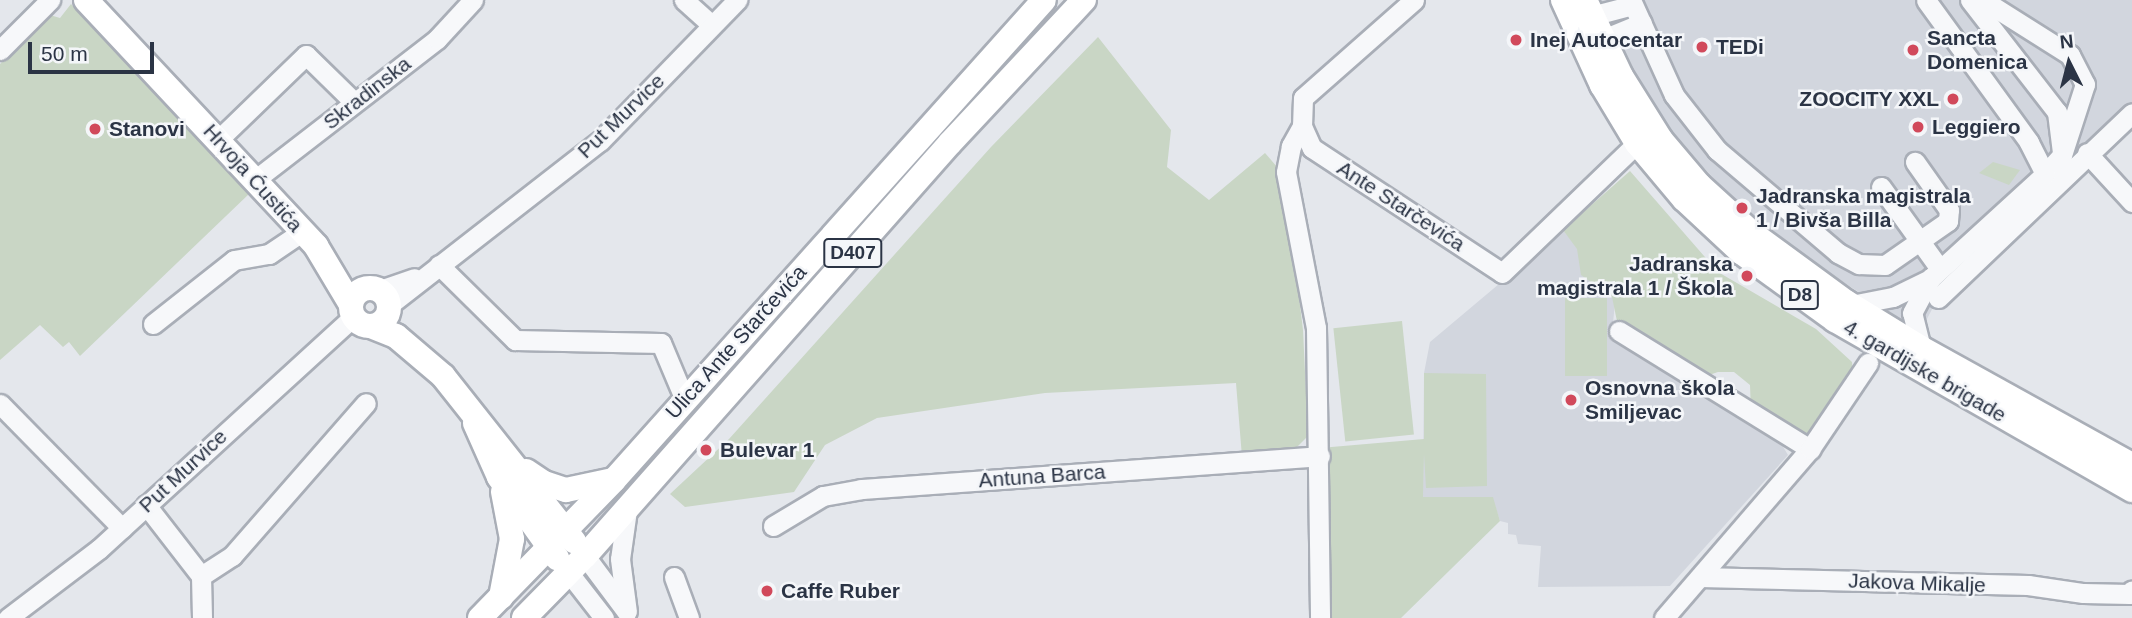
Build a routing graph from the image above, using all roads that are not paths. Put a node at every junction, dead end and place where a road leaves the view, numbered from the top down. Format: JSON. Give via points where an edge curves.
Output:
{"nodes":[{"id":1,"x":50,"y":0,"type":"edge"},
{"id":2,"x":86,"y":0,"type":"edge"},
{"id":3,"x":473,"y":0,"type":"edge"},
{"id":4,"x":684,"y":0,"type":"edge"},
{"id":5,"x":737,"y":0,"type":"edge"},
{"id":6,"x":1044,"y":0,"type":"edge"},
{"id":7,"x":1084,"y":0,"type":"edge"},
{"id":8,"x":1414,"y":0,"type":"edge"},
{"id":9,"x":1563,"y":0,"type":"edge"},
{"id":10,"x":1926,"y":0,"type":"edge"},
{"id":11,"x":1970,"y":0,"type":"edge"},
{"id":12,"x":1632,"y":2,"type":"edge"},
{"id":13,"x":1991,"y":3,"type":"edge"},
{"id":14,"x":1588,"y":8,"type":"edge"},
{"id":15,"x":1642,"y":23,"type":"junction"},
{"id":16,"x":711,"y":24,"type":"junction"},
{"id":17,"x":1603,"y":39,"type":"junction"},
{"id":18,"x":0,"y":50,"type":"edge"},
{"id":19,"x":354,"y":102,"type":"junction"},
{"id":20,"x":2132,"y":113,"type":"edge"},
{"id":21,"x":1302,"y":126,"type":"junction"},
{"id":22,"x":219,"y":139,"type":"junction"},
{"id":23,"x":1637,"y":143,"type":"junction"},
{"id":24,"x":2087,"y":153,"type":"junction"},
{"id":25,"x":2062,"y":155,"type":"junction"},
{"id":26,"x":1915,"y":162,"type":"dead end"},
{"id":27,"x":2045,"y":174,"type":"junction"},
{"id":28,"x":256,"y":179,"type":"junction"},
{"id":29,"x":1881,"y":187,"type":"dead end"},
{"id":30,"x":2132,"y":202,"type":"edge"},
{"id":31,"x":302,"y":232,"type":"junction"},
{"id":32,"x":1920,"y":242,"type":"junction"},
{"id":33,"x":332,"y":266,"type":"junction"},
{"id":34,"x":434,"y":269,"type":"junction"},
{"id":35,"x":1936,"y":274,"type":"junction"},
{"id":36,"x":380,"y":294,"type":"junction"},
{"id":37,"x":1938,"y":298,"type":"dead end"},
{"id":38,"x":1852,"y":305,"type":"junction"},
{"id":39,"x":358,"y":315,"type":"junction"},
{"id":40,"x":153,"y":324,"type":"dead end"},
{"id":41,"x":1619,"y":331,"type":"dead end"},
{"id":42,"x":1921,"y":348,"type":"junction"},
{"id":43,"x":420,"y":353,"type":"junction"},
{"id":44,"x":1868,"y":363,"type":"dead end"},
{"id":45,"x":685,"y":400,"type":"junction"},
{"id":46,"x":366,"y":403,"type":"dead end"},
{"id":47,"x":0,"y":404,"type":"edge"},
{"id":48,"x":1810,"y":449,"type":"junction"},
{"id":49,"x":1320,"y":456,"type":"junction"},
{"id":50,"x":2132,"y":465,"type":"edge"},
{"id":51,"x":509,"y":471,"type":"junction"},
{"id":52,"x":614,"y":480,"type":"junction"},
{"id":53,"x":2132,"y":489,"type":"edge"},
{"id":54,"x":146,"y":505,"type":"junction"},
{"id":55,"x":627,"y":510,"type":"junction"},
{"id":56,"x":773,"y":526,"type":"dead end"},
{"id":57,"x":122,"y":528,"type":"junction"},
{"id":58,"x":557,"y":539,"type":"junction"},
{"id":59,"x":577,"y":564,"type":"junction"},
{"id":60,"x":201,"y":576,"type":"junction"},
{"id":61,"x":674,"y":577,"type":"dead end"},
{"id":62,"x":1700,"y":577,"type":"junction"},
{"id":63,"x":2131,"y":593,"type":"edge"},
{"id":64,"x":501,"y":598,"type":"junction"},
{"id":65,"x":629,"y":615,"type":"edge"},
{"id":66,"x":8,"y":618,"type":"edge"},
{"id":67,"x":202,"y":618,"type":"edge"},
{"id":68,"x":480,"y":618,"type":"edge"},
{"id":69,"x":524,"y":618,"type":"edge"},
{"id":70,"x":604,"y":618,"type":"edge"},
{"id":71,"x":689,"y":618,"type":"edge"},
{"id":72,"x":1320,"y":618,"type":"edge"},
{"id":73,"x":1664,"y":618,"type":"edge"}],
"edges":[{"from":1,"to":18,"type":"street"},
{"from":2,"to":22,"type":"main road","name":"Hrvoja Ćustića"},
{"from":3,"to":19,"type":"street","name":"Skradinska","via":[[437,39]]},
{"from":4,"to":16,"type":"street"},
{"from":5,"to":16,"type":"street","name":"Put Murvice"},
{"from":6,"to":45,"type":"main road","name":"Ulica Ante Starčevića","number":"D407"},
{"from":7,"to":55,"type":"main road","name":"Ulica Ante Starčevića","number":"D407","via":[[950,143]]},
{"from":8,"to":21,"type":"street","via":[[1303,98]]},
{"from":9,"to":23,"type":"main road","name":"4. gardijske brigade","number":"D8","via":[[1602,85]]},
{"from":10,"to":27,"type":"street","via":[[2029,142]]},
{"from":11,"to":25,"type":"street","via":[[2057,113]]},
{"from":12,"to":14,"type":"street"},
{"from":12,"to":15,"type":"street"},
{"from":13,"to":25,"type":"street","via":[[2070,55],[2085,84]]},
{"from":14,"to":17,"type":"main road","name":"4. gardijske brigade","number":"D8"},
{"from":15,"to":17,"type":"street"},
{"from":15,"to":32,"type":"street","via":[[1674,95],[1717,150],[1838,253],[1859,264],[1885,265]]},
{"from":16,"to":34,"type":"street","name":"Put Murvice","via":[[600,141]]},
{"from":17,"to":38,"type":"main road","name":"4. gardijske brigade","number":"D8","via":[[1661,140],[1699,185],[1753,234]]},
{"from":19,"to":22,"type":"street","via":[[306,55]]},
{"from":19,"to":28,"type":"street","name":"Skradinska"},
{"from":20,"to":24,"type":"street"},
{"from":21,"to":23,"type":"street","name":"Ante Starčevića","via":[[1312,148],[1502,272]]},
{"from":21,"to":49,"type":"street","via":[[1291,146],[1286,172],[1316,328]]},
{"from":22,"to":28,"type":"main road","name":"Hrvoja Ćustića"},
{"from":23,"to":53,"type":"main road","name":"4. gardijske brigade","number":"D8","via":[[1684,199],[1741,252],[1835,320]]},
{"from":24,"to":30,"type":"street"},
{"from":24,"to":37,"type":"street"},
{"from":25,"to":27,"type":"street"},
{"from":26,"to":32,"type":"street","via":[[1949,211],[1948,221]]},
{"from":27,"to":35,"type":"street"},
{"from":28,"to":31,"type":"main road","name":"Hrvoja Ćustića"},
{"from":29,"to":32,"type":"street"},
{"from":31,"to":33,"type":"main road","name":"Hrvoja Ćustića"},
{"from":31,"to":40,"type":"street","via":[[269,254],[234,260]]},
{"from":32,"to":35,"type":"street"},
{"from":33,"to":36,"type":"main road","name":"Hrvoja Ćustića"},
{"from":33,"to":39,"type":"main road","name":"Hrvoja Ćustića"},
{"from":34,"to":36,"type":"street","name":"Put Murvice"},
{"from":34,"to":45,"type":"street","via":[[515,340],[661,343]]},
{"from":35,"to":38,"type":"street","via":[[1893,297]]},
{"from":35,"to":42,"type":"street","via":[[1912,313]]},
{"from":36,"to":39,"type":"main road","via":[[357,291]]},
{"from":36,"to":39,"type":"main road","via":[[386,317]]},
{"from":36,"to":43,"type":"main road","name":"Hrvoja Ćustića"},
{"from":38,"to":42,"type":"main road","name":"4. gardijske brigade","number":"D8"},
{"from":39,"to":43,"type":"main road","name":"Hrvoja Ćustića"},
{"from":39,"to":54,"type":"street","name":"Put Murvice"},
{"from":41,"to":48,"type":"street"},
{"from":42,"to":50,"type":"main road","name":"4. gardijske brigade","number":"D8"},
{"from":43,"to":51,"type":"main road","name":"Hrvoja Ćustića","via":[[471,412]]},
{"from":44,"to":48,"type":"street"},
{"from":45,"to":52,"type":"main road","name":"Ulica Ante Starčevića","number":"D407"},
{"from":46,"to":60,"type":"street","via":[[232,556]]},
{"from":47,"to":57,"type":"street"},
{"from":48,"to":62,"type":"street"},
{"from":49,"to":56,"type":"street","name":"Antuna Barca","via":[[861,489],[823,496]]},
{"from":49,"to":72,"type":"street"},
{"from":51,"to":52,"type":"main road","via":[[566,489]]},
{"from":51,"to":58,"type":"main road","name":"Hrvoja Ćustića"},
{"from":51,"to":64,"type":"main road","via":[[512,539]]},
{"from":52,"to":58,"type":"main road","name":"Ulica Ante Starčevića","number":"D407"},
{"from":54,"to":57,"type":"street","name":"Put Murvice"},
{"from":54,"to":60,"type":"street"},
{"from":55,"to":59,"type":"main road","name":"Ulica Ante Starčevića","number":"D407"},
{"from":55,"to":65,"type":"street","via":[[620,559]]},
{"from":57,"to":66,"type":"street","name":"Put Murvice"},
{"from":58,"to":59,"type":"main road","name":"Hrvoja Ćustića"},
{"from":58,"to":64,"type":"main road","name":"Ulica Ante Starčevića","number":"D407"},
{"from":59,"to":65,"type":"street"},
{"from":59,"to":69,"type":"main road","name":"Ulica Ante Starčevića","number":"D407"},
{"from":59,"to":70,"type":"street"},
{"from":60,"to":67,"type":"street"},
{"from":61,"to":71,"type":"street"},
{"from":62,"to":63,"type":"street","name":"Jakova Mikalje","via":[[2028,585]]},
{"from":62,"to":73,"type":"street"},
{"from":64,"to":68,"type":"main road","name":"Ulica Ante Starčevića","number":"D407"}]}
